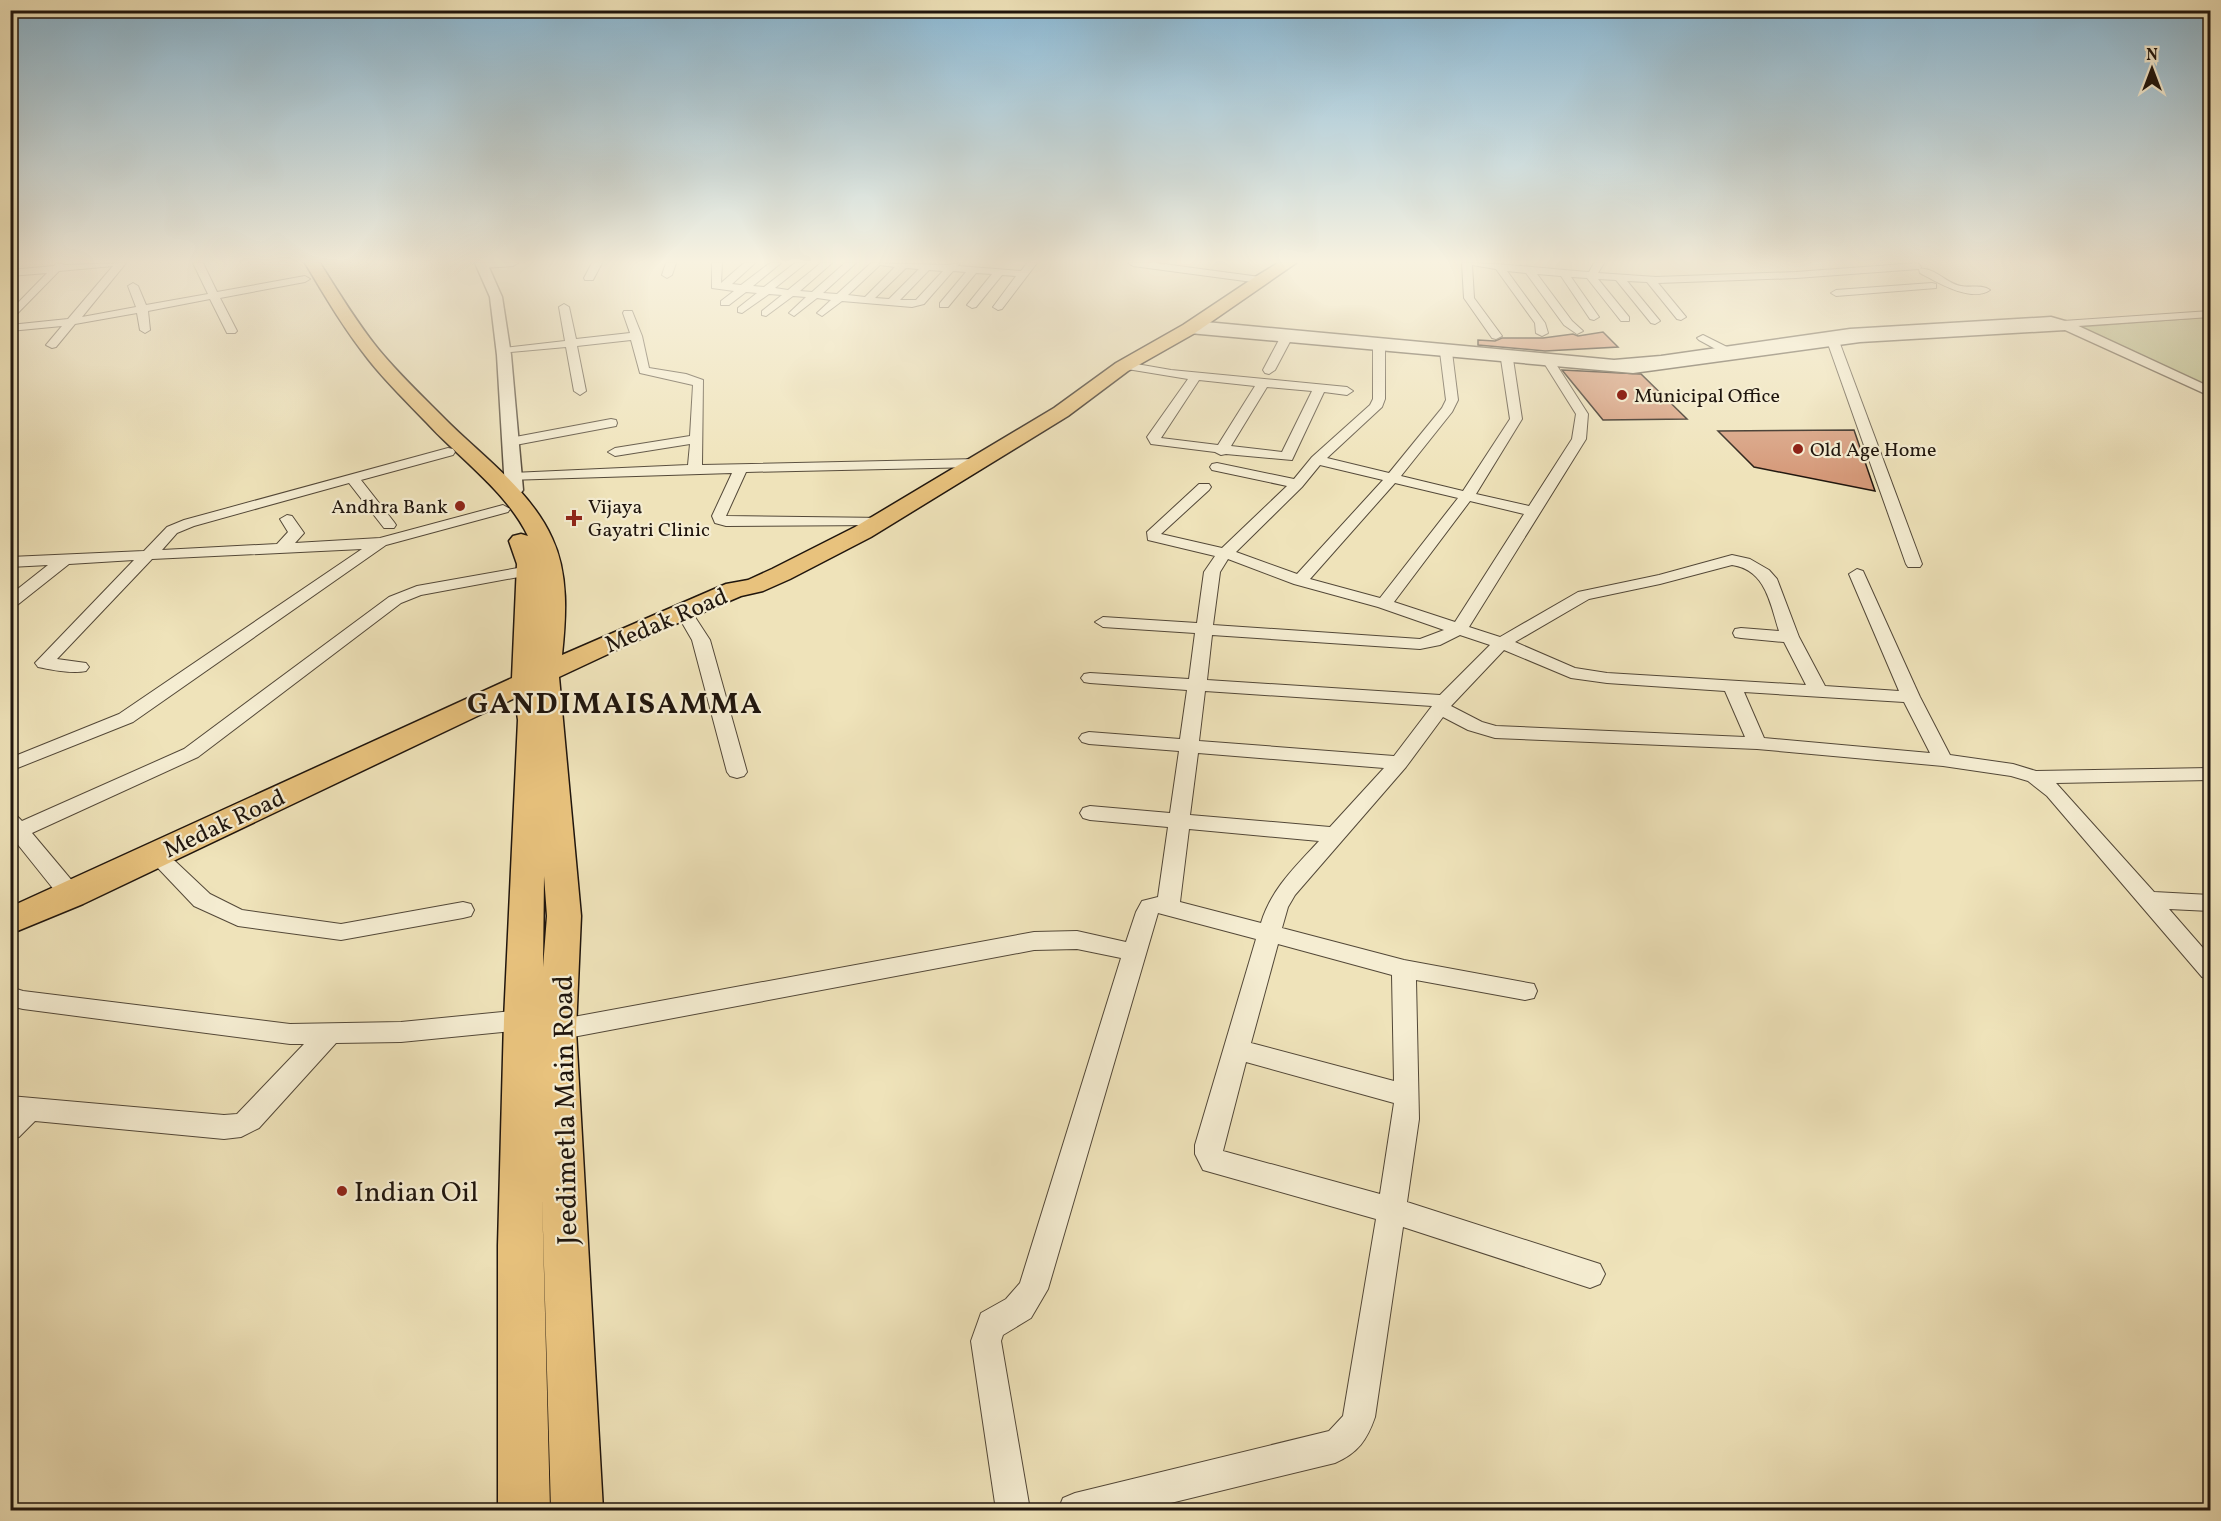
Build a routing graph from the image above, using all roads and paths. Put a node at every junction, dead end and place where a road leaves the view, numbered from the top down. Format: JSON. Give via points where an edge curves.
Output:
{"nodes":[{"id":1,"x":61,"y":334,"type":"edge"},
{"id":2,"x":344,"y":334,"type":"edge"},
{"id":3,"x":358,"y":334,"type":"edge"},
{"id":4,"x":501,"y":334,"type":"edge"},
{"id":5,"x":569,"y":334,"type":"edge"},
{"id":6,"x":1180,"y":334,"type":"edge"},
{"id":7,"x":1266,"y":334,"type":"edge"},
{"id":8,"x":1270,"y":334,"type":"edge"},
{"id":9,"x":1871,"y":334,"type":"joint"},
{"id":10,"x":2085,"y":334,"type":"edge"},
{"id":11,"x":636,"y":336,"type":"joint"},
{"id":12,"x":1287,"y":336,"type":"junction"},
{"id":13,"x":1703,"y":338,"type":"dead end"},
{"id":14,"x":1833,"y":341,"type":"junction"},
{"id":15,"x":571,"y":343,"type":"junction"},
{"id":16,"x":52,"y":345,"type":"dead end"},
{"id":17,"x":1379,"y":345,"type":"junction"},
{"id":18,"x":1725,"y":350,"type":"junction"},
{"id":19,"x":504,"y":351,"type":"junction"},
{"id":20,"x":1446,"y":352,"type":"junction"},
{"id":21,"x":1507,"y":358,"type":"junction"},
{"id":22,"x":1550,"y":363,"type":"junction"},
{"id":23,"x":1128,"y":364,"type":"junction"},
{"id":24,"x":1637,"y":365,"type":"junction"},
{"id":25,"x":1269,"y":370,"type":"dead end"},
{"id":26,"x":1195,"y":377,"type":"junction"},
{"id":27,"x":1263,"y":383,"type":"junction"},
{"id":28,"x":1320,"y":388,"type":"junction"},
{"id":29,"x":580,"y":391,"type":"dead end"},
{"id":30,"x":1347,"y":391,"type":"dead end"},
{"id":31,"x":2211,"y":392,"type":"edge"},
{"id":32,"x":612,"y":432,"type":"junction"},
{"id":33,"x":696,"y":439,"type":"junction"},
{"id":34,"x":510,"y":442,"type":"junction"},
{"id":35,"x":1221,"y":451,"type":"junction"},
{"id":36,"x":448,"y":452,"type":"junction"},
{"id":37,"x":1317,"y":460,"type":"junction"},
{"id":38,"x":977,"y":464,"type":"junction"},
{"id":39,"x":1217,"y":467,"type":"dead end"},
{"id":40,"x":695,"y":470,"type":"junction"},
{"id":41,"x":740,"y":470,"type":"junction"},
{"id":42,"x":617,"y":471,"type":"junction"},
{"id":43,"x":1393,"y":477,"type":"junction"},
{"id":44,"x":352,"y":478,"type":"junction"},
{"id":45,"x":1297,"y":484,"type":"junction"},
{"id":46,"x":1204,"y":488,"type":"dead end"},
{"id":47,"x":509,"y":494,"type":"junction"},
{"id":48,"x":1467,"y":496,"type":"junction"},
{"id":49,"x":1534,"y":512,"type":"junction"},
{"id":50,"x":287,"y":519,"type":"dead end"},
{"id":51,"x":881,"y":521,"type":"junction"},
{"id":52,"x":389,"y":525,"type":"dead end"},
{"id":53,"x":381,"y":542,"type":"junction"},
{"id":54,"x":280,"y":549,"type":"junction"},
{"id":55,"x":1228,"y":554,"type":"junction"},
{"id":56,"x":148,"y":555,"type":"junction"},
{"id":57,"x":64,"y":560,"type":"junction"},
{"id":58,"x":10,"y":562,"type":"edge"},
{"id":59,"x":1914,"y":564,"type":"dead end"},
{"id":60,"x":529,"y":571,"type":"junction"},
{"id":61,"x":1857,"y":574,"type":"dead end"},
{"id":62,"x":1300,"y":581,"type":"junction"},
{"id":63,"x":754,"y":586,"type":"junction"},
{"id":64,"x":10,"y":603,"type":"edge"},
{"id":65,"x":1384,"y":604,"type":"junction"},
{"id":66,"x":689,"y":621,"type":"junction"},
{"id":67,"x":1103,"y":622,"type":"dead end"},
{"id":68,"x":1203,"y":628,"type":"junction"},
{"id":69,"x":551,"y":629,"type":"junction"},
{"id":70,"x":1459,"y":629,"type":"junction"},
{"id":71,"x":1741,"y":633,"type":"dead end"},
{"id":72,"x":629,"y":634,"type":"junction"},
{"id":73,"x":1790,"y":637,"type":"junction"},
{"id":74,"x":1502,"y":643,"type":"junction"},
{"id":75,"x":80,"y":667,"type":"dead end"},
{"id":76,"x":1090,"y":678,"type":"dead end"},
{"id":77,"x":1197,"y":685,"type":"junction"},
{"id":78,"x":1732,"y":686,"type":"junction"},
{"id":79,"x":1818,"y":691,"type":"junction"},
{"id":80,"x":535,"y":693,"type":"junction"},
{"id":81,"x":1911,"y":697,"type":"junction"},
{"id":82,"x":1443,"y":704,"type":"junction"},
{"id":83,"x":1089,"y":738,"type":"dead end"},
{"id":84,"x":1757,"y":743,"type":"junction"},
{"id":85,"x":1190,"y":746,"type":"junction"},
{"id":86,"x":1943,"y":760,"type":"junction"},
{"id":87,"x":1399,"y":763,"type":"junction"},
{"id":88,"x":10,"y":765,"type":"edge"},
{"id":89,"x":737,"y":772,"type":"dead end"},
{"id":90,"x":2211,"y":774,"type":"edge"},
{"id":91,"x":2035,"y":777,"type":"junction"},
{"id":92,"x":1090,"y":813,"type":"dead end"},
{"id":93,"x":1180,"y":820,"type":"junction"},
{"id":94,"x":13,"y":830,"type":"edge"},
{"id":95,"x":1336,"y":835,"type":"junction"},
{"id":96,"x":167,"y":866,"type":"junction"},
{"id":97,"x":71,"y":895,"type":"junction"},
{"id":98,"x":2150,"y":900,"type":"junction"},
{"id":99,"x":2211,"y":903,"type":"edge"},
{"id":100,"x":1168,"y":907,"type":"junction"},
{"id":101,"x":463,"y":910,"type":"dead end"},
{"id":102,"x":10,"y":921,"type":"edge"},
{"id":103,"x":1269,"y":934,"type":"junction"},
{"id":104,"x":10,"y":939,"type":"edge"},
{"id":105,"x":1133,"y":952,"type":"junction"},
{"id":106,"x":1404,"y":969,"type":"junction"},
{"id":107,"x":2211,"y":971,"type":"edge"},
{"id":108,"x":1525,"y":991,"type":"dead end"},
{"id":109,"x":15,"y":1000,"type":"edge"},
{"id":110,"x":540,"y":1025,"type":"junction"},
{"id":111,"x":328,"y":1035,"type":"junction"},
{"id":112,"x":1237,"y":1049,"type":"junction"},
{"id":113,"x":1407,"y":1096,"type":"junction"},
{"id":114,"x":16,"y":1115,"type":"edge"},
{"id":115,"x":1393,"y":1211,"type":"junction"},
{"id":116,"x":1590,"y":1274,"type":"dead end"},
{"id":117,"x":524,"y":1510,"type":"edge"},
{"id":118,"x":577,"y":1510,"type":"edge"},
{"id":119,"x":1013,"y":1510,"type":"edge"},
{"id":120,"x":1075,"y":1510,"type":"edge"}],
"edges":[{"from":1,"to":16,"type":"street"},
{"from":2,"to":36,"type":"main road","via":[[358,356]]},
{"from":3,"to":47,"type":"main road","via":[[382,364]]},
{"from":4,"to":19,"type":"street"},
{"from":5,"to":15,"type":"street"},
{"from":6,"to":23,"type":"main road","name":"Medak Road"},
{"from":7,"to":12,"type":"street"},
{"from":8,"to":24,"type":"street"},
{"from":9,"to":14,"type":"street"},
{"from":9,"to":18,"type":"street"},
{"from":10,"to":31,"type":"street"},
{"from":11,"to":15,"type":"street"},
{"from":11,"to":33,"type":"street","via":[[644,370],[699,383]]},
{"from":12,"to":17,"type":"street"},
{"from":12,"to":25,"type":"street"},
{"from":13,"to":18,"type":"street"},
{"from":14,"to":24,"type":"street"},
{"from":14,"to":59,"type":"street"},
{"from":15,"to":19,"type":"street"},
{"from":15,"to":29,"type":"street"},
{"from":17,"to":20,"type":"street"},
{"from":17,"to":37,"type":"street","via":[[1376,407]]},
{"from":18,"to":24,"type":"street"},
{"from":19,"to":34,"type":"street"},
{"from":20,"to":21,"type":"street"},
{"from":20,"to":43,"type":"street","via":[[1451,405]]},
{"from":21,"to":22,"type":"street"},
{"from":21,"to":48,"type":"street","via":[[1517,414]]},
{"from":22,"to":24,"type":"street","via":[[1624,369]]},
{"from":22,"to":49,"type":"street","via":[[1583,420],[1579,439]]},
{"from":23,"to":26,"type":"street"},
{"from":23,"to":38,"type":"main road","name":"Medak Road","via":[[1061,412]]},
{"from":26,"to":27,"type":"street"},
{"from":26,"to":35,"type":"street","via":[[1154,439]]},
{"from":27,"to":28,"type":"street"},
{"from":27,"to":35,"type":"street"},
{"from":28,"to":30,"type":"street"},
{"from":28,"to":35,"type":"street","via":[[1287,457]]},
{"from":32,"to":33,"type":"street"},
{"from":32,"to":34,"type":"street"},
{"from":32,"to":42,"type":"street"},
{"from":33,"to":40,"type":"street"},
{"from":34,"to":47,"type":"street"},
{"from":36,"to":44,"type":"street"},
{"from":36,"to":47,"type":"main road"},
{"from":37,"to":43,"type":"street"},
{"from":37,"to":45,"type":"street"},
{"from":38,"to":41,"type":"street"},
{"from":38,"to":51,"type":"main road","name":"Medak Road"},
{"from":39,"to":45,"type":"street"},
{"from":40,"to":41,"type":"street"},
{"from":40,"to":42,"type":"street"},
{"from":41,"to":51,"type":"street","via":[[720,520]]},
{"from":42,"to":47,"type":"street"},
{"from":43,"to":48,"type":"street"},
{"from":43,"to":62,"type":"street"},
{"from":44,"to":52,"type":"street"},
{"from":44,"to":56,"type":"street","via":[[274,493],[179,526]]},
{"from":45,"to":55,"type":"street"},
{"from":46,"to":55,"type":"street","via":[[1152,535]]},
{"from":47,"to":53,"type":"street"},
{"from":47,"to":60,"type":"main road"},
{"from":47,"to":69,"type":"main road","via":[[521,504],[541,540],[549,568]]},
{"from":48,"to":49,"type":"street"},
{"from":48,"to":65,"type":"street"},
{"from":49,"to":70,"type":"street"},
{"from":50,"to":54,"type":"street","via":[[296,533]]},
{"from":51,"to":63,"type":"main road","name":"Medak Road"},
{"from":53,"to":54,"type":"street"},
{"from":53,"to":88,"type":"street","via":[[126,718]]},
{"from":54,"to":56,"type":"street"},
{"from":55,"to":62,"type":"street"},
{"from":55,"to":68,"type":"street","via":[[1215,564],[1212,572]]},
{"from":56,"to":57,"type":"street"},
{"from":56,"to":75,"type":"street","via":[[44,663]]},
{"from":57,"to":58,"type":"street"},
{"from":57,"to":64,"type":"street"},
{"from":60,"to":80,"type":"main road"},
{"from":60,"to":94,"type":"street","via":[[405,595],[191,753]]},
{"from":61,"to":81,"type":"street"},
{"from":62,"to":65,"type":"street"},
{"from":63,"to":66,"type":"main road","via":[[749,596]]},
{"from":63,"to":72,"type":"main road","name":"Medak Road","via":[[735,589]]},
{"from":65,"to":70,"type":"street"},
{"from":66,"to":80,"type":"main road"},
{"from":66,"to":89,"type":"street","via":[[701,640]]},
{"from":67,"to":68,"type":"street"},
{"from":68,"to":70,"type":"street","via":[[1420,644]]},
{"from":68,"to":77,"type":"street"},
{"from":69,"to":72,"type":"main road","via":[[583,637]]},
{"from":69,"to":80,"type":"main road"},
{"from":70,"to":74,"type":"street"},
{"from":71,"to":73,"type":"street"},
{"from":72,"to":80,"type":"main road","name":"Medak Road"},
{"from":73,"to":74,"type":"street","via":[[1771,582],[1763,573],[1736,560],[1584,595]]},
{"from":73,"to":79,"type":"street"},
{"from":74,"to":78,"type":"street","via":[[1558,669],[1589,677]]},
{"from":74,"to":82,"type":"street"},
{"from":76,"to":77,"type":"street"},
{"from":77,"to":82,"type":"street"},
{"from":77,"to":85,"type":"street"},
{"from":78,"to":79,"type":"street"},
{"from":78,"to":84,"type":"street"},
{"from":79,"to":81,"type":"street"},
{"from":80,"to":96,"type":"main road"},
{"from":80,"to":97,"type":"main road","name":"Medak Road"},
{"from":80,"to":110,"type":"main road","name":"Jeedimetla Main Road"},
{"from":81,"to":86,"type":"street"},
{"from":82,"to":84,"type":"street","via":[[1475,726],[1495,732]]},
{"from":82,"to":87,"type":"street"},
{"from":83,"to":85,"type":"street"},
{"from":84,"to":86,"type":"street"},
{"from":85,"to":87,"type":"street"},
{"from":85,"to":93,"type":"street"},
{"from":86,"to":91,"type":"street"},
{"from":87,"to":95,"type":"street"},
{"from":90,"to":91,"type":"street"},
{"from":91,"to":98,"type":"street","via":[[2054,791]]},
{"from":92,"to":93,"type":"street"},
{"from":93,"to":95,"type":"street"},
{"from":93,"to":100,"type":"street"},
{"from":94,"to":97,"type":"street"},
{"from":95,"to":103,"type":"street","via":[[1287,890]]},
{"from":96,"to":101,"type":"street","via":[[202,900],[238,918],[340,932]]},
{"from":96,"to":104,"type":"main road"},
{"from":97,"to":102,"type":"main road","name":"Medak Road"},
{"from":98,"to":99,"type":"street"},
{"from":98,"to":107,"type":"street"},
{"from":100,"to":103,"type":"street"},
{"from":100,"to":105,"type":"street","via":[[1150,907]]},
{"from":103,"to":106,"type":"street"},
{"from":103,"to":112,"type":"street"},
{"from":105,"to":110,"type":"street","via":[[1077,940],[1034,941]]},
{"from":105,"to":119,"type":"street","via":[[1033,1289],[1015,1311],[988,1327],[986,1341]]},
{"from":106,"to":108,"type":"street"},
{"from":106,"to":113,"type":"street"},
{"from":109,"to":111,"type":"street","via":[[290,1034]]},
{"from":110,"to":111,"type":"street"},
{"from":110,"to":117,"type":"main road","name":"Jeedimetla Main Road","via":[[520,1245]]},
{"from":110,"to":118,"type":"main road","name":"Jeedimetla Main Road"},
{"from":111,"to":114,"type":"street","via":[[261,1110],[241,1125]]},
{"from":112,"to":113,"type":"street"},
{"from":112,"to":115,"type":"street","via":[[1209,1145],[1213,1161]]},
{"from":113,"to":115,"type":"street"},
{"from":115,"to":116,"type":"street"},
{"from":115,"to":120,"type":"street","via":[[1359,1417],[1355,1431],[1347,1439],[1335,1446]]}]}
